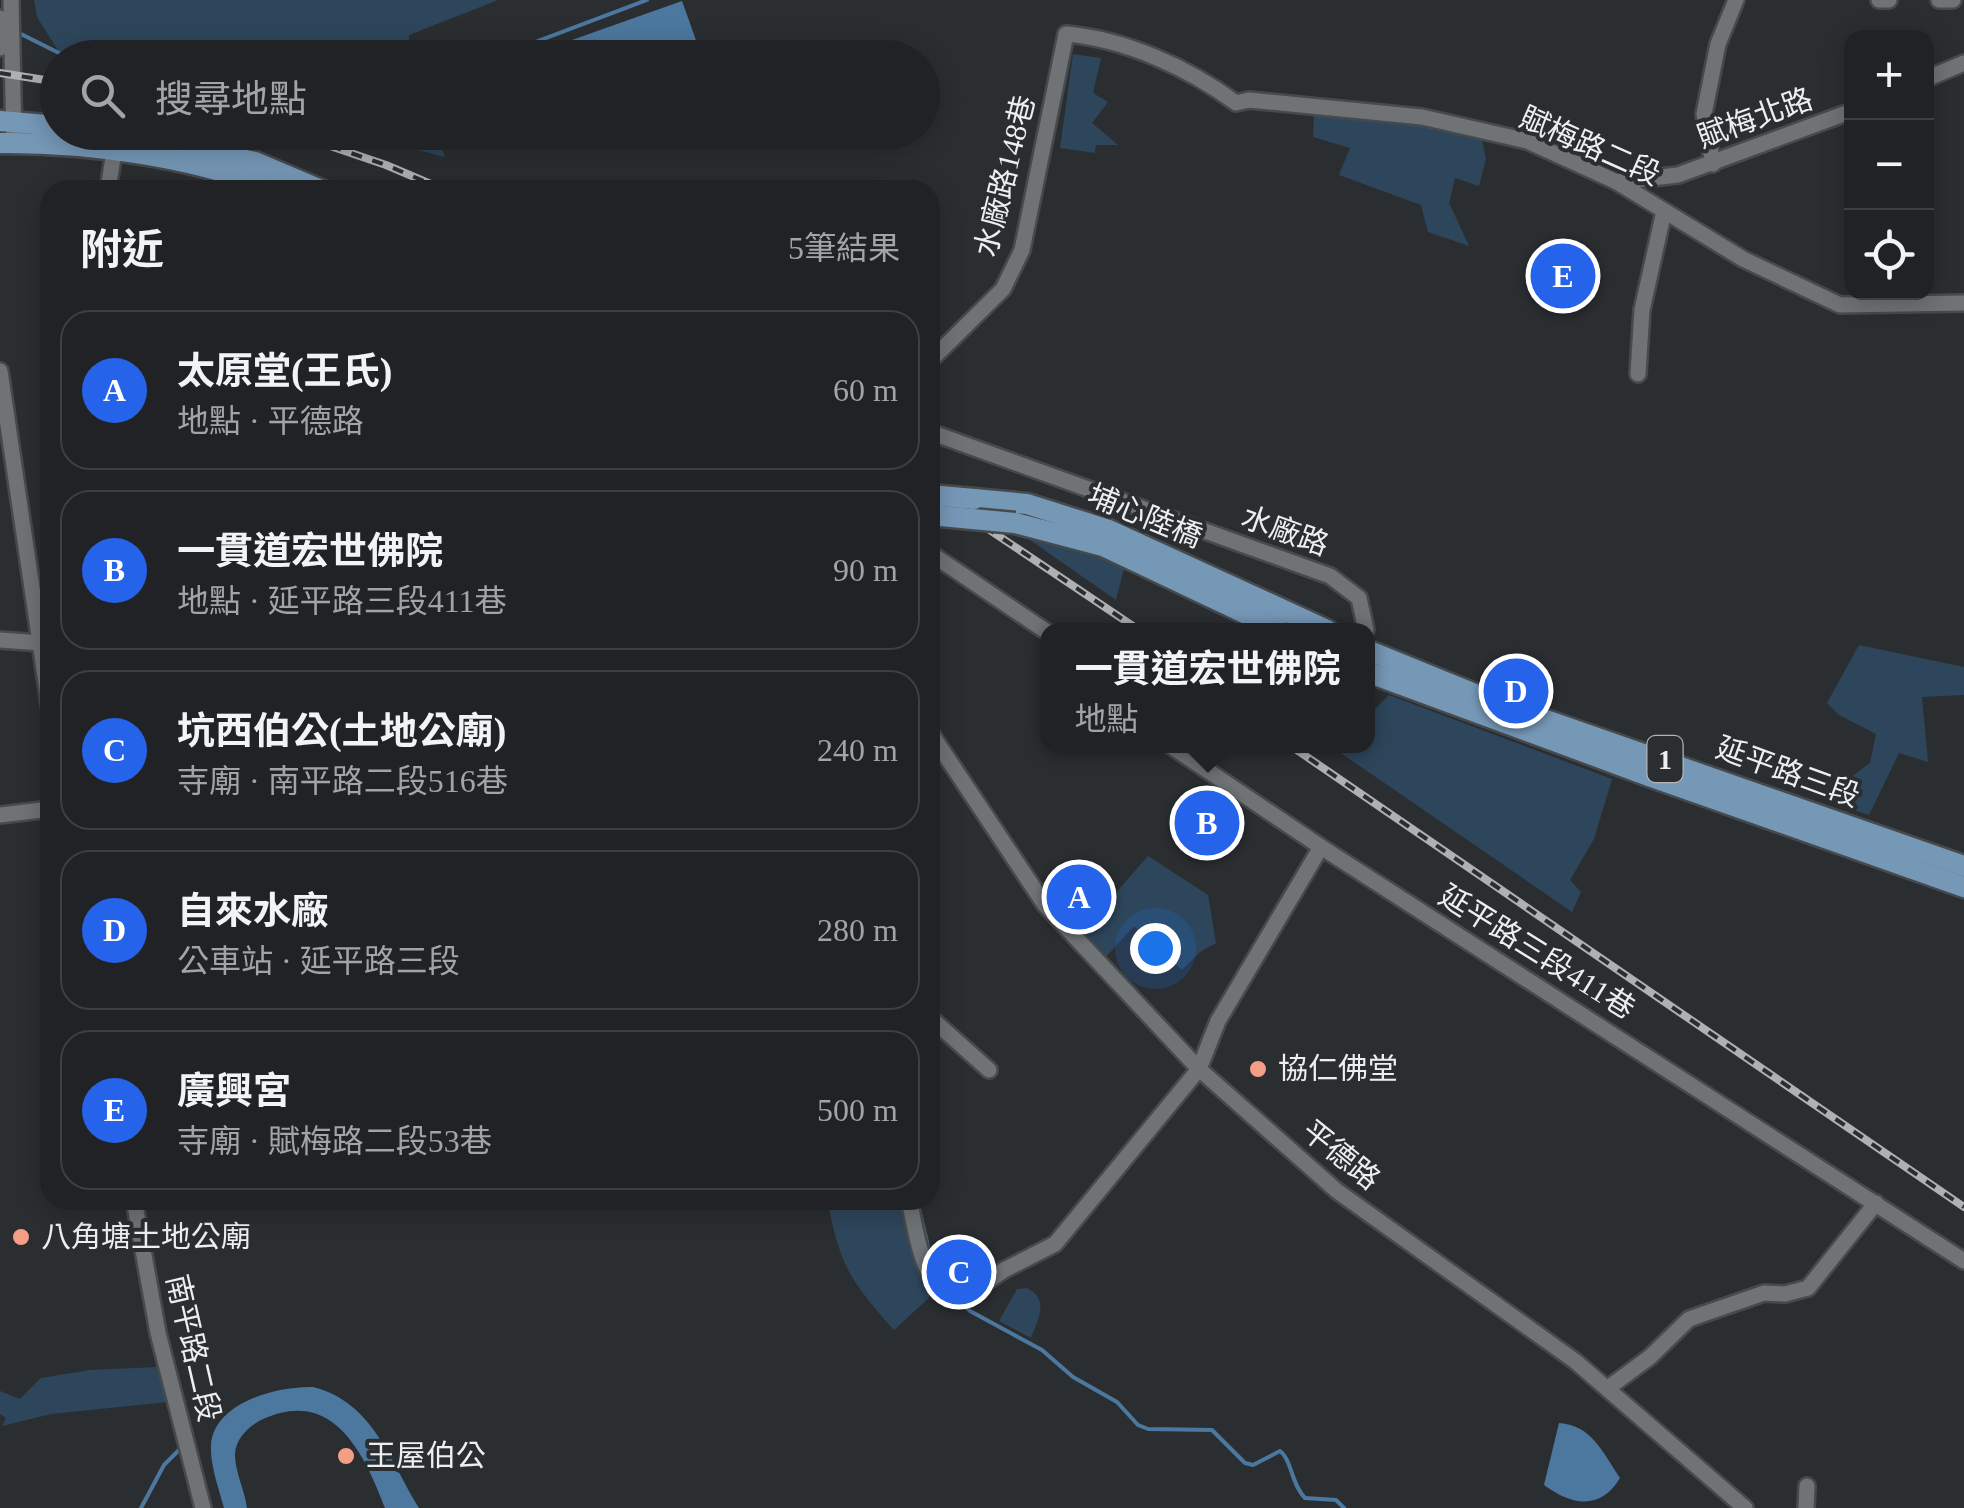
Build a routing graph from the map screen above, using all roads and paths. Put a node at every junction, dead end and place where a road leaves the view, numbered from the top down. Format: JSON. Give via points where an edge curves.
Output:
{"nodes":[{"id":1,"x":11,"y":0,"type":"edge"},
{"id":2,"x":1736,"y":0,"type":"edge"},
{"id":3,"x":1878,"y":0,"type":"edge"},
{"id":4,"x":1889,"y":0,"type":"edge"},
{"id":5,"x":1939,"y":0,"type":"edge"},
{"id":6,"x":1953,"y":0,"type":"edge"},
{"id":7,"x":0,"y":18,"type":"edge"},
{"id":8,"x":1066,"y":34,"type":"joint"},
{"id":9,"x":0,"y":48,"type":"edge"},
{"id":10,"x":1964,"y":63,"type":"edge"},
{"id":11,"x":1934,"y":76,"type":"edge"},
{"id":12,"x":1844,"y":114,"type":"edge"},
{"id":13,"x":40,"y":128,"type":"edge"},
{"id":14,"x":7,"y":132,"type":"edge"},
{"id":15,"x":40,"y":135,"type":"edge"},
{"id":16,"x":116,"y":150,"type":"edge"},
{"id":17,"x":141,"y":150,"type":"edge"},
{"id":18,"x":173,"y":150,"type":"edge"},
{"id":19,"x":1713,"y":164,"type":"junction"},
{"id":20,"x":110,"y":180,"type":"edge"},
{"id":21,"x":239,"y":180,"type":"edge"},
{"id":22,"x":297,"y":180,"type":"edge"},
{"id":23,"x":1617,"y":182,"type":"junction"},
{"id":24,"x":1664,"y":211,"type":"junction"},
{"id":25,"x":1964,"y":303,"type":"edge"},
{"id":26,"x":940,"y":350,"type":"edge"},
{"id":27,"x":0,"y":371,"type":"edge"},
{"id":28,"x":1638,"y":374,"type":"dead end"},
{"id":29,"x":940,"y":436,"type":"edge"},
{"id":30,"x":940,"y":496,"type":"edge"},
{"id":31,"x":940,"y":516,"type":"edge"},
{"id":32,"x":940,"y":560,"type":"edge"},
{"id":33,"x":1265,"y":623,"type":"edge"},
{"id":34,"x":1312,"y":623,"type":"edge"},
{"id":35,"x":1363,"y":623,"type":"edge"},
{"id":36,"x":1040,"y":627,"type":"edge"},
{"id":37,"x":40,"y":636,"type":"edge"},
{"id":38,"x":0,"y":640,"type":"edge"},
{"id":39,"x":40,"y":643,"type":"edge"},
{"id":40,"x":1375,"y":652,"type":"edge"},
{"id":41,"x":940,"y":747,"type":"edge"},
{"id":42,"x":1181,"y":753,"type":"edge"},
{"id":43,"x":40,"y":810,"type":"edge"},
{"id":44,"x":0,"y":815,"type":"edge"},
{"id":45,"x":1322,"y":847,"type":"junction"},
{"id":46,"x":1881,"y":848,"type":"junction"},
{"id":47,"x":1964,"y":866,"type":"edge"},
{"id":48,"x":1964,"y":887,"type":"edge"},
{"id":49,"x":940,"y":1026,"type":"edge"},
{"id":50,"x":1199,"y":1069,"type":"junction"},
{"id":51,"x":989,"y":1070,"type":"dead end"},
{"id":52,"x":1876,"y":1203,"type":"junction"},
{"id":53,"x":136,"y":1210,"type":"edge"},
{"id":54,"x":912,"y":1210,"type":"edge"},
{"id":55,"x":1964,"y":1261,"type":"edge"},
{"id":56,"x":1608,"y":1388,"type":"junction"},
{"id":57,"x":1807,"y":1486,"type":"dead end"},
{"id":58,"x":202,"y":1508,"type":"edge"},
{"id":59,"x":1746,"y":1508,"type":"edge"},
{"id":60,"x":1806,"y":1508,"type":"edge"}],
"edges":[{"from":1,"to":14,"type":"street"},
{"from":2,"to":19,"type":"street","via":[[1718,44],[1704,114]]},
{"from":3,"to":4,"type":"street"},
{"from":5,"to":6,"type":"street"},
{"from":7,"to":9,"type":"street"},
{"from":8,"to":23,"type":"street","name":"賦梅路二段","via":[[1154,58],[1236,103],[1422,117],[1527,141]]},
{"from":8,"to":26,"type":"street","name":"水廠路148巷","via":[[1022,250],[1004,289]]},
{"from":10,"to":11,"type":"street"},
{"from":12,"to":19,"type":"street","name":"賦梅北路"},
{"from":13,"to":14,"type":"main road"},
{"from":14,"to":15,"type":"main road"},
{"from":16,"to":20,"type":"street"},
{"from":17,"to":21,"type":"main road"},
{"from":18,"to":22,"type":"main road","via":[[256,162]]},
{"from":19,"to":23,"type":"street","name":"賦梅北路","via":[[1678,176]]},
{"from":23,"to":24,"type":"street","name":"賦梅路二段"},
{"from":24,"to":25,"type":"street","name":"賦梅路二段","via":[[1743,259],[1840,305]]},
{"from":24,"to":28,"type":"street","via":[[1642,310]]},
{"from":27,"to":37,"type":"street"},
{"from":29,"to":35,"type":"street","name":"水廠路","via":[[1330,576],[1359,598]]},
{"from":30,"to":34,"type":"main road","name":"埔心陸橋","bridge":true,"via":[[1027,504],[1108,530]]},
{"from":31,"to":33,"type":"main road","name":"埔心陸橋","bridge":true,"via":[[1015,523],[1103,546]]},
{"from":32,"to":36,"type":"street"},
{"from":38,"to":39,"type":"street"},
{"from":40,"to":46,"type":"main road","name":"延平路三段","number":"1"},
{"from":41,"to":50,"type":"street","name":"平德路","via":[[1045,905]]},
{"from":42,"to":45,"type":"street","name":"延平路三段411巷"},
{"from":43,"to":44,"type":"street"},
{"from":45,"to":50,"type":"street","via":[[1218,1021]]},
{"from":45,"to":52,"type":"street","name":"延平路三段411巷"},
{"from":46,"to":47,"type":"main road","name":"延平路三段","number":"1"},
{"from":46,"to":48,"type":"main road","name":"延平路三段","number":"1"},
{"from":49,"to":51,"type":"street"},
{"from":50,"to":54,"type":"street","via":[[1055,1244],[976,1289],[952,1294],[934,1281]]},
{"from":50,"to":56,"type":"street","name":"平德路","via":[[1336,1191]]},
{"from":52,"to":55,"type":"street","name":"延平路三段411巷"},
{"from":52,"to":56,"type":"street","via":[[1808,1288],[1764,1294],[1689,1320]]},
{"from":53,"to":58,"type":"street","name":"南平路二段","via":[[158,1333]]},
{"from":56,"to":59,"type":"street","name":"平德路"},
{"from":57,"to":60,"type":"street"}]}
